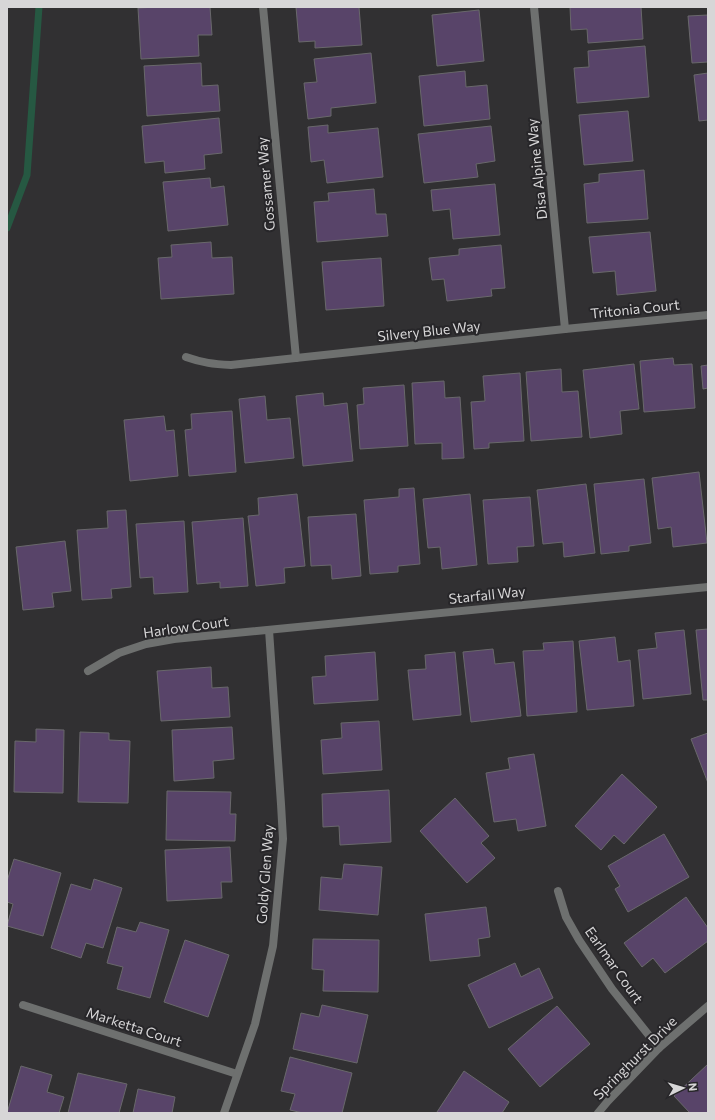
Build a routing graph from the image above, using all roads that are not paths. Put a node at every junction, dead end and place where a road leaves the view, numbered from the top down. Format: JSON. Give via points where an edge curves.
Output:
{"nodes":[{"id":1,"x":263,"y":7,"type":"edge"},
{"id":2,"x":534,"y":7,"type":"edge"},
{"id":3,"x":708,"y":315,"type":"edge"},
{"id":4,"x":565,"y":329,"type":"junction"},
{"id":5,"x":186,"y":357,"type":"dead end"},
{"id":6,"x":296,"y":358,"type":"junction"},
{"id":7,"x":708,"y":587,"type":"edge"},
{"id":8,"x":269,"y":630,"type":"junction"},
{"id":9,"x":88,"y":671,"type":"dead end"},
{"id":10,"x":558,"y":891,"type":"dead end"},
{"id":11,"x":23,"y":1005,"type":"dead end"},
{"id":12,"x":708,"y":1006,"type":"edge"},
{"id":13,"x":659,"y":1048,"type":"junction"},
{"id":14,"x":237,"y":1074,"type":"junction"},
{"id":15,"x":224,"y":1113,"type":"edge"},
{"id":16,"x":598,"y":1113,"type":"edge"}],
"edges":[{"from":1,"to":6,"type":"street","name":"Gossamer Way"},
{"from":2,"to":4,"type":"street","name":"Disa Alpine Way"},
{"from":3,"to":4,"type":"street","name":"Tritonia Court"},
{"from":4,"to":6,"type":"street","name":"Silvery Blue Way"},
{"from":5,"to":6,"type":"street","name":"Silvery Blue Way","via":[[209,364],[231,365]]},
{"from":7,"to":8,"type":"street","name":"Starfall Way"},
{"from":8,"to":9,"type":"street","name":"Harlow Court","via":[[174,638],[146,644],[119,653]]},
{"from":8,"to":14,"type":"street","name":"Goldy Glen Way","via":[[283,839],[273,946],[255,1024]]},
{"from":10,"to":13,"type":"street","name":"Earlmar Court","via":[[566,917],[579,940],[612,989]]},
{"from":11,"to":14,"type":"street","name":"Marketta Court"},
{"from":12,"to":13,"type":"street","name":"Springhurst Drive"},
{"from":13,"to":16,"type":"street","name":"Springhurst Drive"},
{"from":14,"to":15,"type":"street","name":"Goldy Glen Way"}]}
